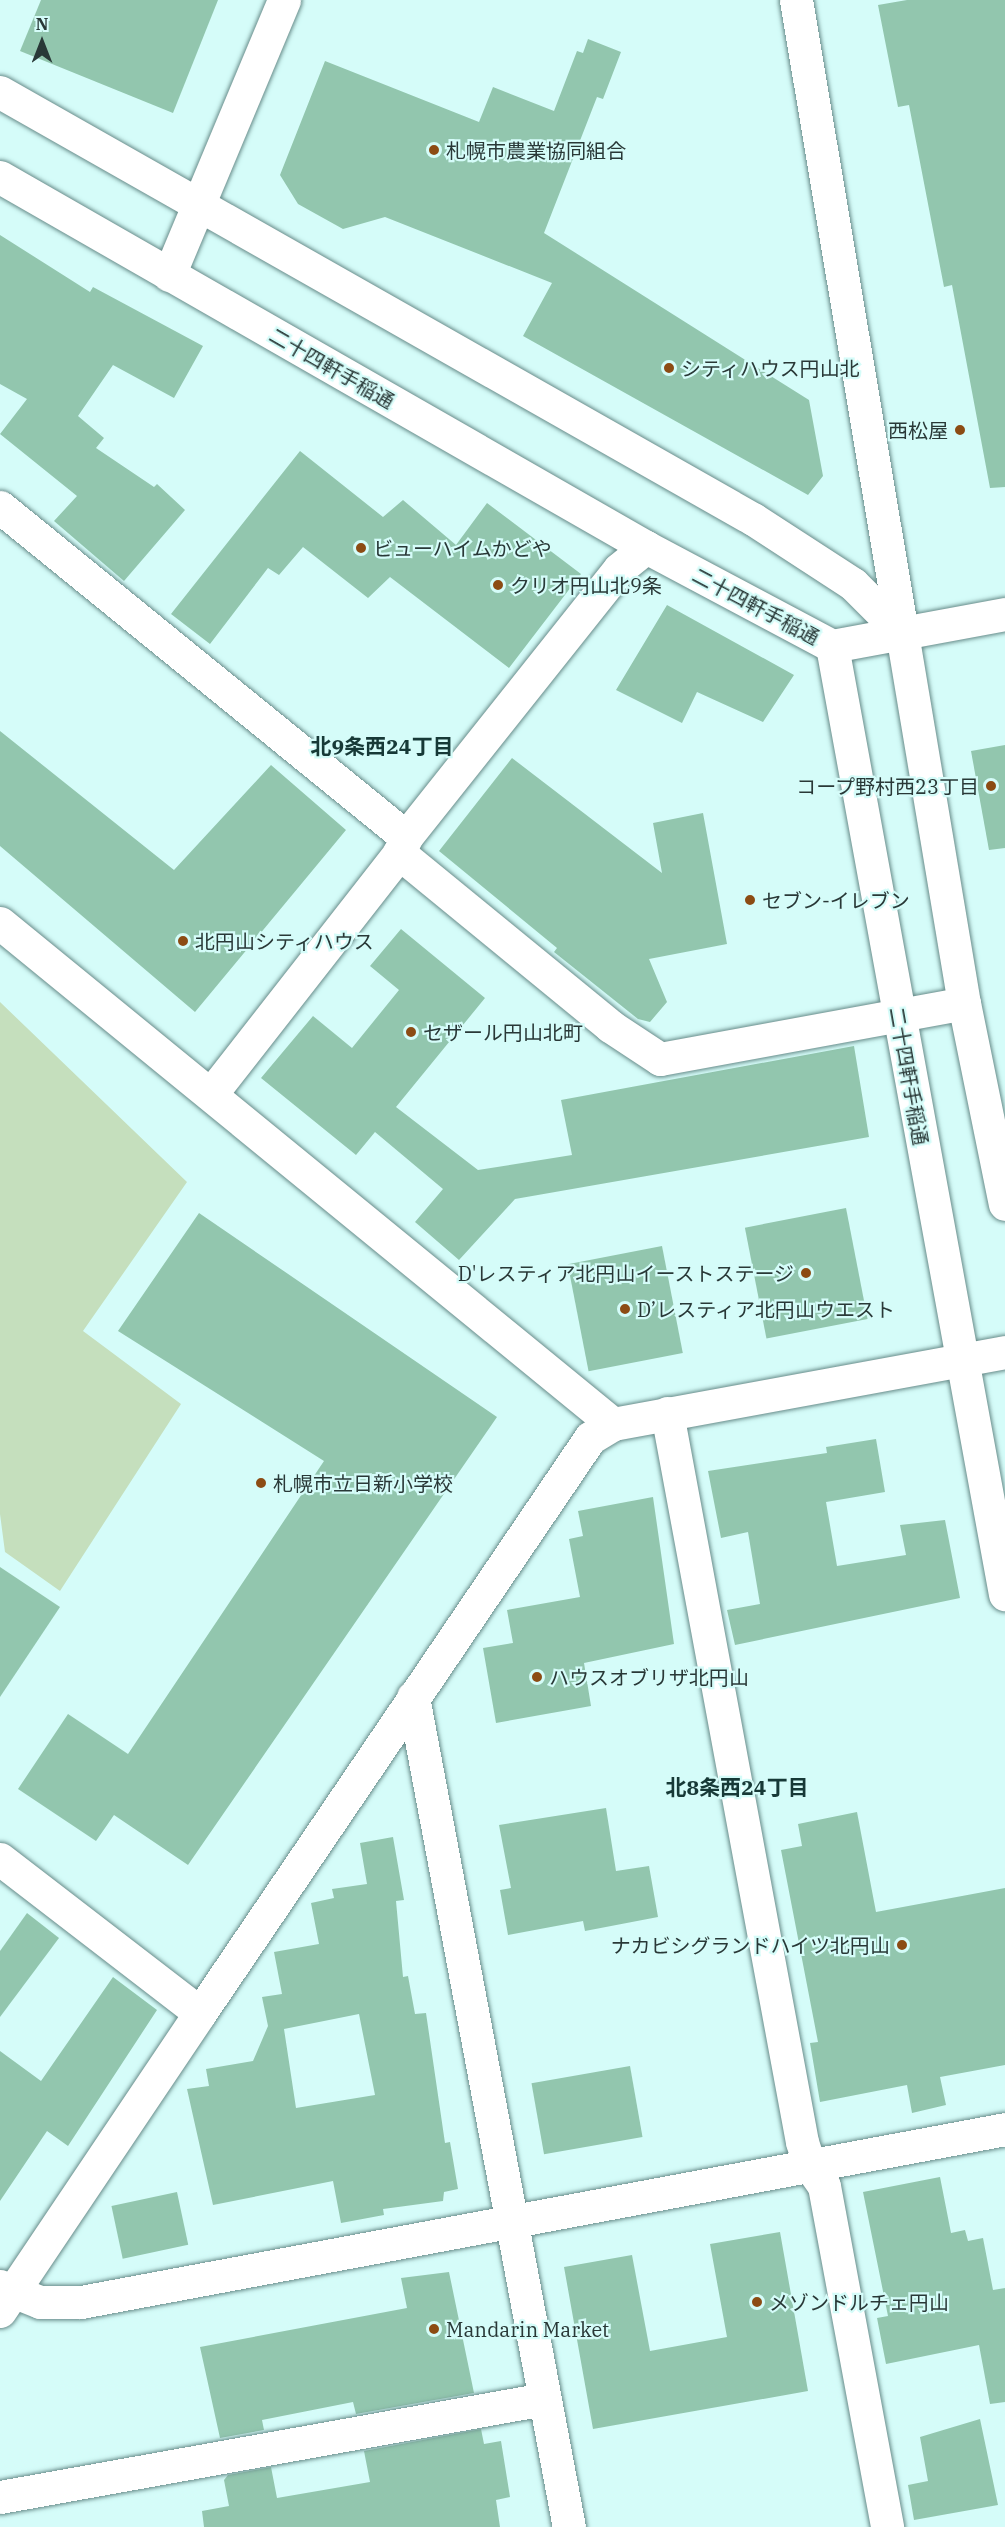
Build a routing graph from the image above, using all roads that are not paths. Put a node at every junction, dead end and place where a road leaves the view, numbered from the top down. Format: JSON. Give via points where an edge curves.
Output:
{"nodes":[{"id":1,"x":284,"y":0,"type":"edge"},
{"id":2,"x":796,"y":0,"type":"edge"},
{"id":3,"x":0,"y":92,"type":"edge"},
{"id":4,"x":0,"y":177,"type":"edge"},
{"id":5,"x":200,"y":206,"type":"junction"},
{"id":6,"x":169,"y":275,"type":"junction"},
{"id":7,"x":0,"y":507,"type":"edge"},
{"id":8,"x":646,"y":547,"type":"junction"},
{"id":9,"x":1005,"y":614,"type":"edge"},
{"id":10,"x":902,"y":633,"type":"junction"},
{"id":11,"x":832,"y":646,"type":"junction"},
{"id":12,"x":402,"y":845,"type":"junction"},
{"id":13,"x":0,"y":922,"type":"edge"},
{"id":14,"x":964,"y":1004,"type":"junction"},
{"id":15,"x":898,"y":1015,"type":"junction"},
{"id":16,"x":211,"y":1094,"type":"junction"},
{"id":17,"x":1005,"y":1203,"type":"edge"},
{"id":18,"x":1005,"y":1352,"type":"edge"},
{"id":19,"x":961,"y":1360,"type":"junction"},
{"id":20,"x":666,"y":1413,"type":"junction"},
{"id":21,"x":613,"y":1424,"type":"junction"},
{"id":22,"x":1005,"y":1594,"type":"edge"},
{"id":23,"x":414,"y":1698,"type":"junction"},
{"id":24,"x":0,"y":1858,"type":"edge"},
{"id":25,"x":200,"y":2013,"type":"junction"},
{"id":26,"x":1005,"y":2129,"type":"edge"},
{"id":27,"x":810,"y":2166,"type":"junction"},
{"id":28,"x":511,"y":2222,"type":"junction"},
{"id":29,"x":4,"y":2297,"type":"edge"},
{"id":30,"x":544,"y":2398,"type":"junction"},
{"id":31,"x":0,"y":2497,"type":"edge"},
{"id":32,"x":568,"y":2527,"type":"edge"},
{"id":33,"x":887,"y":2527,"type":"edge"}],
"edges":[{"from":1,"to":5,"type":"street"},
{"from":2,"to":10,"type":"street"},
{"from":3,"to":5,"type":"street"},
{"from":4,"to":6,"type":"street","name":"二十四軒手稲通"},
{"from":5,"to":6,"type":"street"},
{"from":5,"to":10,"type":"street","via":[[753,519],[853,584]]},
{"from":6,"to":8,"type":"street","name":"二十四軒手稲通"},
{"from":7,"to":12,"type":"street"},
{"from":8,"to":11,"type":"street","name":"二十四軒手稲通"},
{"from":8,"to":12,"type":"street","via":[[619,568]]},
{"from":9,"to":10,"type":"street"},
{"from":10,"to":11,"type":"street"},
{"from":10,"to":14,"type":"street"},
{"from":11,"to":15,"type":"street","name":"二十四軒手稲通"},
{"from":12,"to":15,"type":"street","via":[[610,1026],[660,1059]]},
{"from":12,"to":16,"type":"street"},
{"from":13,"to":16,"type":"street"},
{"from":14,"to":15,"type":"street"},
{"from":14,"to":17,"type":"street"},
{"from":15,"to":19,"type":"street","name":"二十四軒手稲通"},
{"from":16,"to":21,"type":"street"},
{"from":18,"to":19,"type":"street"},
{"from":19,"to":20,"type":"street"},
{"from":19,"to":22,"type":"street","name":"二十四軒手稲通"},
{"from":20,"to":21,"type":"street"},
{"from":20,"to":27,"type":"street"},
{"from":21,"to":23,"type":"street","via":[[590,1438]]},
{"from":23,"to":25,"type":"street"},
{"from":23,"to":28,"type":"street"},
{"from":24,"to":25,"type":"street"},
{"from":25,"to":29,"type":"street"},
{"from":26,"to":27,"type":"street"},
{"from":27,"to":28,"type":"street"},
{"from":27,"to":33,"type":"street","via":[[824,2186]]},
{"from":28,"to":29,"type":"street","via":[[81,2302]]},
{"from":28,"to":30,"type":"street"},
{"from":30,"to":31,"type":"street"},
{"from":30,"to":32,"type":"street"}]}
